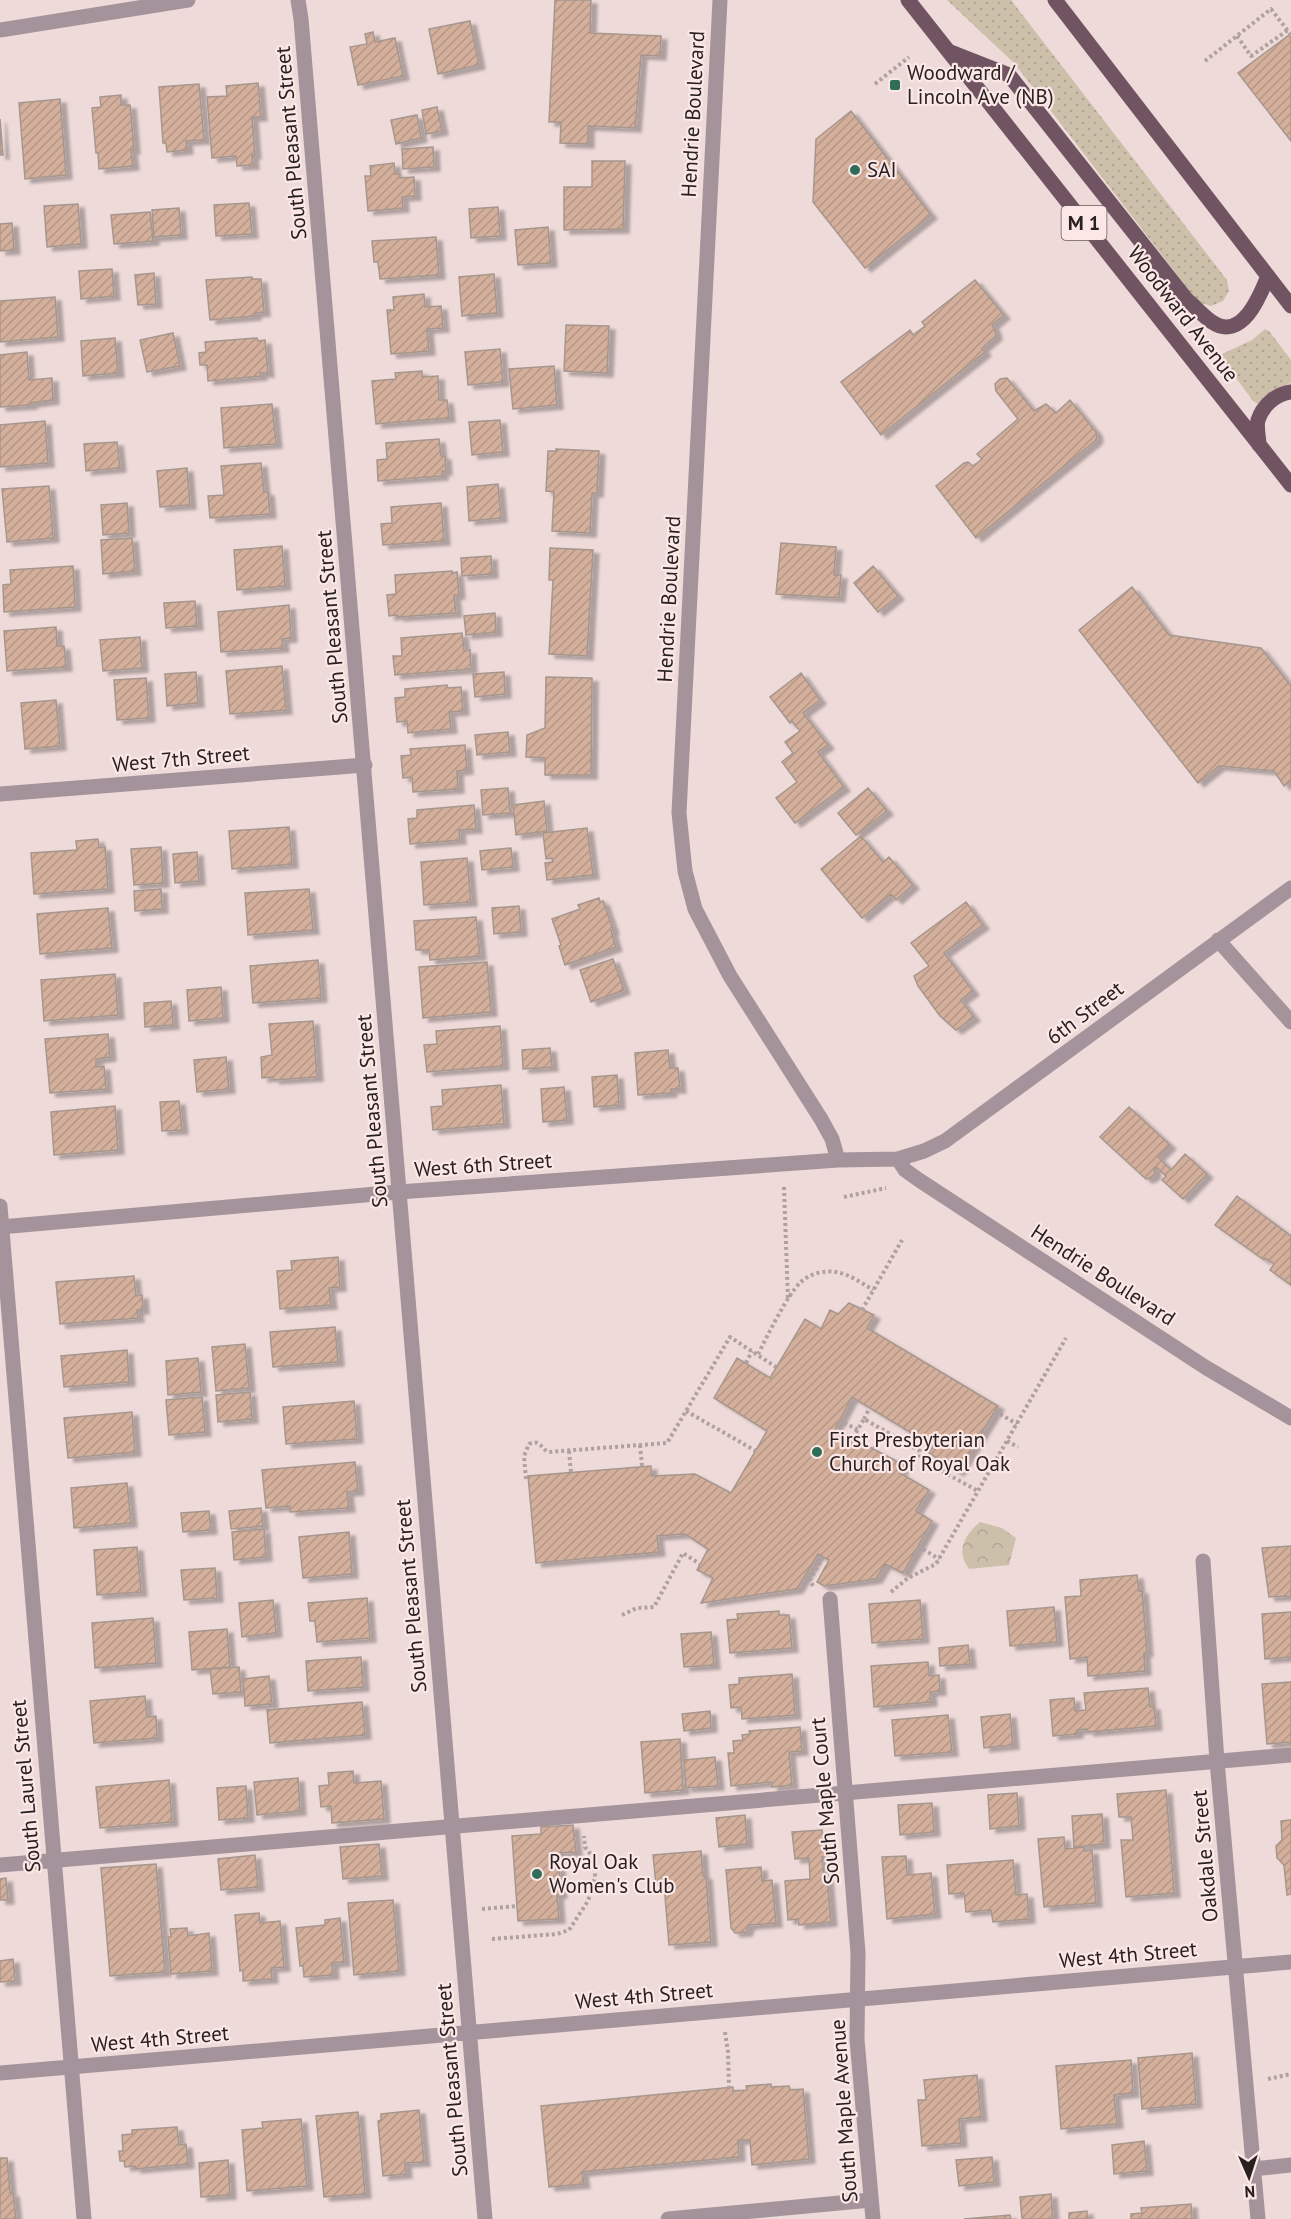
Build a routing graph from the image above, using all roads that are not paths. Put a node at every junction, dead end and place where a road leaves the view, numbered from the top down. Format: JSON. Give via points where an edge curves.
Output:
{"nodes":[{"id":1,"x":188,"y":0,"type":"edge"},
{"id":2,"x":298,"y":0,"type":"edge"},
{"id":3,"x":720,"y":0,"type":"edge"},
{"id":4,"x":908,"y":0,"type":"edge"},
{"id":5,"x":1057,"y":1,"type":"edge"},
{"id":6,"x":0,"y":30,"type":"edge"},
{"id":7,"x":948,"y":51,"type":"junction"},
{"id":8,"x":1268,"y":276,"type":"junction"},
{"id":9,"x":1291,"y":306,"type":"edge"},
{"id":10,"x":1291,"y":392,"type":"edge"},
{"id":11,"x":1259,"y":445,"type":"junction"},
{"id":12,"x":1291,"y":486,"type":"edge"},
{"id":13,"x":365,"y":765,"type":"junction"},
{"id":14,"x":0,"y":795,"type":"edge"},
{"id":15,"x":1291,"y":888,"type":"edge"},
{"id":16,"x":1218,"y":940,"type":"junction"},
{"id":17,"x":1291,"y":1022,"type":"edge"},
{"id":18,"x":898,"y":1159,"type":"junction"},
{"id":19,"x":838,"y":1160,"type":"junction"},
{"id":20,"x":399,"y":1192,"type":"junction"},
{"id":21,"x":0,"y":1206,"type":"edge"},
{"id":22,"x":1,"y":1227,"type":"edge"},
{"id":23,"x":1291,"y":1418,"type":"edge"},
{"id":24,"x":1203,"y":1561,"type":"dead end"},
{"id":25,"x":824,"y":1597,"type":"road end"},
{"id":26,"x":1291,"y":1755,"type":"edge"},
{"id":27,"x":1217,"y":1761,"type":"junction"},
{"id":28,"x":846,"y":1793,"type":"junction"},
{"id":29,"x":453,"y":1827,"type":"junction"},
{"id":30,"x":53,"y":1860,"type":"junction"},
{"id":31,"x":0,"y":1865,"type":"edge"},
{"id":32,"x":1291,"y":1962,"type":"edge"},
{"id":33,"x":1236,"y":1966,"type":"junction"},
{"id":34,"x":858,"y":2000,"type":"junction"},
{"id":35,"x":470,"y":2033,"type":"junction"},
{"id":36,"x":70,"y":2067,"type":"junction"},
{"id":37,"x":0,"y":2073,"type":"edge"},
{"id":38,"x":1291,"y":2165,"type":"edge"},
{"id":39,"x":1253,"y":2169,"type":"junction"},
{"id":40,"x":871,"y":2200,"type":"junction"},
{"id":41,"x":84,"y":2219,"type":"edge"},
{"id":42,"x":485,"y":2219,"type":"edge"},
{"id":43,"x":668,"y":2219,"type":"edge"},
{"id":44,"x":873,"y":2219,"type":"edge"},
{"id":45,"x":1258,"y":2219,"type":"edge"}],
"edges":[{"from":1,"to":6,"type":"street"},
{"from":2,"to":13,"type":"street","name":"South Pleasant Street"},
{"from":3,"to":19,"type":"street","name":"Hendrie Boulevard","via":[[679,813],[695,909],[730,976],[821,1119]]},
{"from":4,"to":7,"type":"main road","name":"Woodward Avenue","number":"M 1"},
{"from":5,"to":8,"type":"main road"},
{"from":7,"to":8,"type":"main road","via":[[1009,75],[1188,300],[1214,323],[1230,327],[1246,318]]},
{"from":7,"to":11,"type":"main road","name":"Woodward Avenue","number":"M 1"},
{"from":8,"to":9,"type":"main road"},
{"from":10,"to":11,"type":"main road","via":[[1281,393],[1268,404],[1258,421]]},
{"from":11,"to":12,"type":"main road","name":"Woodward Avenue","number":"M 1"},
{"from":13,"to":14,"type":"street","name":"West 7th Street"},
{"from":13,"to":20,"type":"street","name":"South Pleasant Street"},
{"from":15,"to":16,"type":"street","name":"6th Street"},
{"from":16,"to":17,"type":"street"},
{"from":16,"to":18,"type":"street","name":"6th Street","via":[[945,1141]]},
{"from":18,"to":19,"type":"street","name":"West 6th Street"},
{"from":18,"to":23,"type":"street","name":"Hendrie Boulevard","via":[[919,1180],[1205,1367]]},
{"from":19,"to":20,"type":"street","name":"West 6th Street"},
{"from":20,"to":22,"type":"street","name":"West 6th Street"},
{"from":20,"to":29,"type":"street","name":"South Pleasant Street"},
{"from":21,"to":22,"type":"street","name":"South Laurel Street"},
{"from":22,"to":30,"type":"street","name":"South Laurel Street"},
{"from":24,"to":27,"type":"street","name":"Oakdale Street"},
{"from":25,"to":28,"type":"street","name":"South Maple Court"},
{"from":26,"to":27,"type":"street"},
{"from":27,"to":28,"type":"street"},
{"from":27,"to":33,"type":"street","name":"Oakdale Street"},
{"from":28,"to":29,"type":"street"},
{"from":28,"to":34,"type":"street","name":"South Maple Court"},
{"from":29,"to":30,"type":"street"},
{"from":29,"to":35,"type":"street","name":"South Pleasant Street"},
{"from":30,"to":31,"type":"street"},
{"from":30,"to":36,"type":"street","name":"South Laurel Street"},
{"from":32,"to":33,"type":"street","name":"West 4th Street"},
{"from":33,"to":34,"type":"street","name":"West 4th Street"},
{"from":33,"to":39,"type":"street","name":"Oakdale Street"},
{"from":34,"to":35,"type":"street","name":"West 4th Street"},
{"from":34,"to":40,"type":"street","name":"South Maple Avenue","via":[[857,2040]]},
{"from":35,"to":36,"type":"street","name":"West 4th Street"},
{"from":35,"to":42,"type":"street","name":"South Pleasant Street"},
{"from":36,"to":37,"type":"street","name":"West 4th Street"},
{"from":36,"to":41,"type":"street","name":"South Laurel Street"},
{"from":38,"to":39,"type":"street"},
{"from":39,"to":45,"type":"street","name":"Oakdale Street"},
{"from":40,"to":43,"type":"street"},
{"from":40,"to":44,"type":"street","name":"South Maple Avenue"}]}
